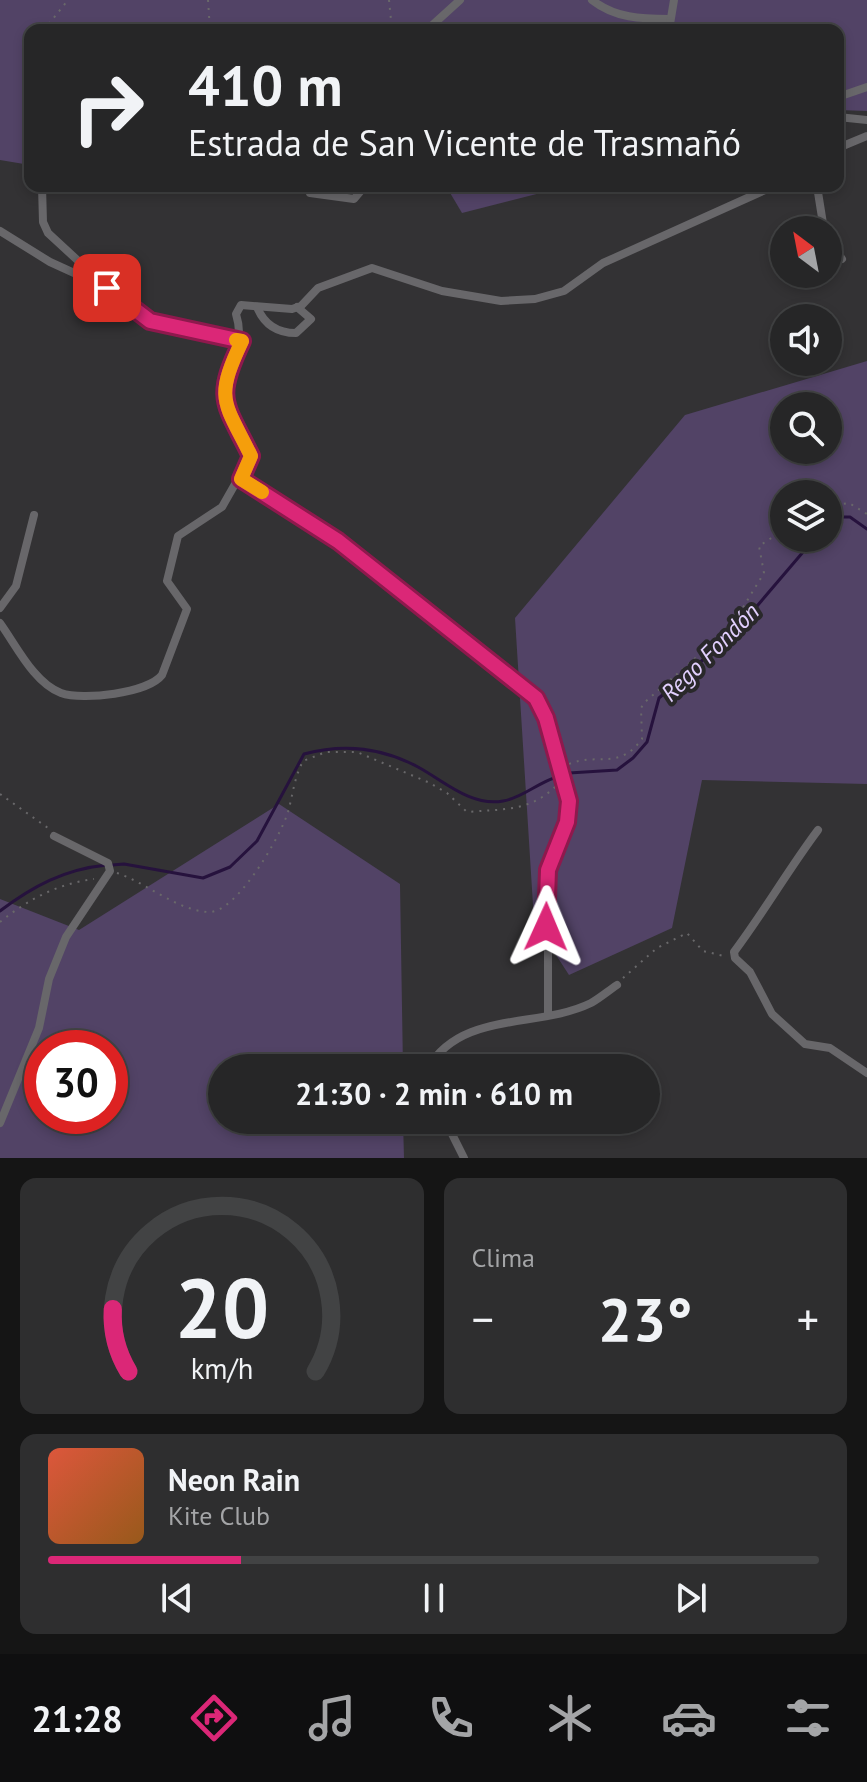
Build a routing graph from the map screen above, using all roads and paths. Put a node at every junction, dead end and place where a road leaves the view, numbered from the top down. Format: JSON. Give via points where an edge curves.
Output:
{"nodes":[{"id":1,"x":68,"y":0,"type":"edge"},
{"id":2,"x":208,"y":0,"type":"edge"},
{"id":3,"x":389,"y":0,"type":"edge"},
{"id":4,"x":460,"y":0,"type":"edge"},
{"id":5,"x":592,"y":0,"type":"edge"},
{"id":6,"x":674,"y":0,"type":"edge"},
{"id":7,"x":670,"y":19,"type":"junction"},
{"id":8,"x":49,"y":24,"type":"edge"},
{"id":9,"x":210,"y":24,"type":"edge"},
{"id":10,"x":391,"y":24,"type":"edge"},
{"id":11,"x":434,"y":24,"type":"edge"},
{"id":12,"x":670,"y":24,"type":"edge"},
{"id":13,"x":867,"y":87,"type":"edge"},
{"id":14,"x":844,"y":95,"type":"edge"},
{"id":15,"x":844,"y":118,"type":"edge"},
{"id":16,"x":867,"y":120,"type":"edge"},
{"id":17,"x":867,"y":136,"type":"edge"},
{"id":18,"x":844,"y":146,"type":"edge"},
{"id":19,"x":42,"y":192,"type":"edge"},
{"id":20,"x":360,"y":192,"type":"edge"},
{"id":21,"x":761,"y":192,"type":"edge"},
{"id":22,"x":818,"y":192,"type":"edge"},
{"id":23,"x":310,"y":193,"type":"dead end"},
{"id":24,"x":822,"y":216,"type":"edge"},
{"id":25,"x":0,"y":231,"type":"edge"},
{"id":26,"x":107,"y":288,"type":"junction"},
{"id":27,"x":257,"y":307,"type":"junction"},
{"id":28,"x":297,"y":307,"type":"junction"},
{"id":29,"x":242,"y":341,"type":"junction"},
{"id":30,"x":241,"y":479,"type":"junction"},
{"id":31,"x":842,"y":504,"type":"edge"},
{"id":32,"x":867,"y":514,"type":"edge"},
{"id":33,"x":34,"y":515,"type":"dead end"},
{"id":34,"x":770,"y":539,"type":"edge"},
{"id":35,"x":0,"y":608,"type":"edge"},
{"id":36,"x":0,"y":623,"type":"edge"},
{"id":37,"x":561,"y":776,"type":"junction"},
{"id":38,"x":0,"y":794,"type":"edge"},
{"id":39,"x":818,"y":830,"type":"dead end"},
{"id":40,"x":54,"y":836,"type":"joint"},
{"id":41,"x":108,"y":874,"type":"junction"},
{"id":42,"x":0,"y":922,"type":"edge"},
{"id":43,"x":735,"y":955,"type":"junction"},
{"id":44,"x":617,"y":985,"type":"joint"},
{"id":45,"x":548,"y":1014,"type":"junction"},
{"id":46,"x":437,"y":1054,"type":"edge"},
{"id":47,"x":867,"y":1073,"type":"edge"},
{"id":48,"x":0,"y":1123,"type":"edge"},
{"id":49,"x":452,"y":1134,"type":"edge"},
{"id":50,"x":464,"y":1158,"type":"edge"}],
"edges":[{"from":1,"to":8,"type":"path"},
{"from":2,"to":9,"type":"path"},
{"from":3,"to":10,"type":"path"},
{"from":4,"to":11,"type":"street"},
{"from":5,"to":7,"type":"street","via":[[605,10],[637,19]]},
{"from":6,"to":7,"type":"street"},
{"from":7,"to":12,"type":"street"},
{"from":13,"to":14,"type":"street"},
{"from":15,"to":16,"type":"street"},
{"from":17,"to":18,"type":"street"},
{"from":19,"to":26,"type":"street","via":[[48,233]]},
{"from":20,"to":23,"type":"street","via":[[354,199]]},
{"from":21,"to":28,"type":"street","via":[[603,263],[564,291],[535,299],[501,301],[442,291],[372,268],[318,288]]},
{"from":22,"to":24,"type":"street"},
{"from":25,"to":26,"type":"street"},
{"from":26,"to":29,"type":"street","via":[[150,321]]},
{"from":27,"to":28,"type":"street"},
{"from":27,"to":28,"type":"street","via":[[270,326],[287,333],[296,333],[311,319]]},
{"from":27,"to":29,"type":"street","via":[[237,308]]},
{"from":29,"to":30,"type":"street","via":[[224,379],[223,399],[251,456]]},
{"from":30,"to":36,"type":"street","via":[[222,507],[178,536],[167,581],[187,609],[156,683],[122,695],[62,693],[33,670]]},
{"from":30,"to":37,"type":"street","via":[[338,541],[536,698]]},
{"from":31,"to":32,"type":"path"},
{"from":33,"to":35,"type":"street","via":[[16,586]]},
{"from":34,"to":37,"type":"path","via":[[759,546],[764,573],[731,627],[641,708],[642,739],[632,751],[621,758],[575,761]]},
{"from":37,"to":41,"type":"path","via":[[535,803],[467,812],[447,793],[410,773],[357,752],[326,752],[303,761],[280,829],[247,885],[217,911],[189,908],[151,886]]},
{"from":37,"to":45,"type":"street","via":[[569,801],[567,822],[548,870]]},
{"from":38,"to":40,"type":"path"},
{"from":39,"to":43,"type":"street","via":[[773,890]]},
{"from":40,"to":41,"type":"street","via":[[108,863]]},
{"from":41,"to":42,"type":"path","via":[[31,898]]},
{"from":41,"to":48,"type":"street","via":[[66,937],[49,979],[39,1028]]},
{"from":43,"to":44,"type":"path","via":[[711,955],[687,933],[657,948]]},
{"from":43,"to":47,"type":"street","via":[[772,1014],[805,1044],[830,1048]]},
{"from":44,"to":45,"type":"street","via":[[590,1004]]},
{"from":45,"to":46,"type":"street","via":[[476,1029]]},
{"from":49,"to":50,"type":"street"}]}
